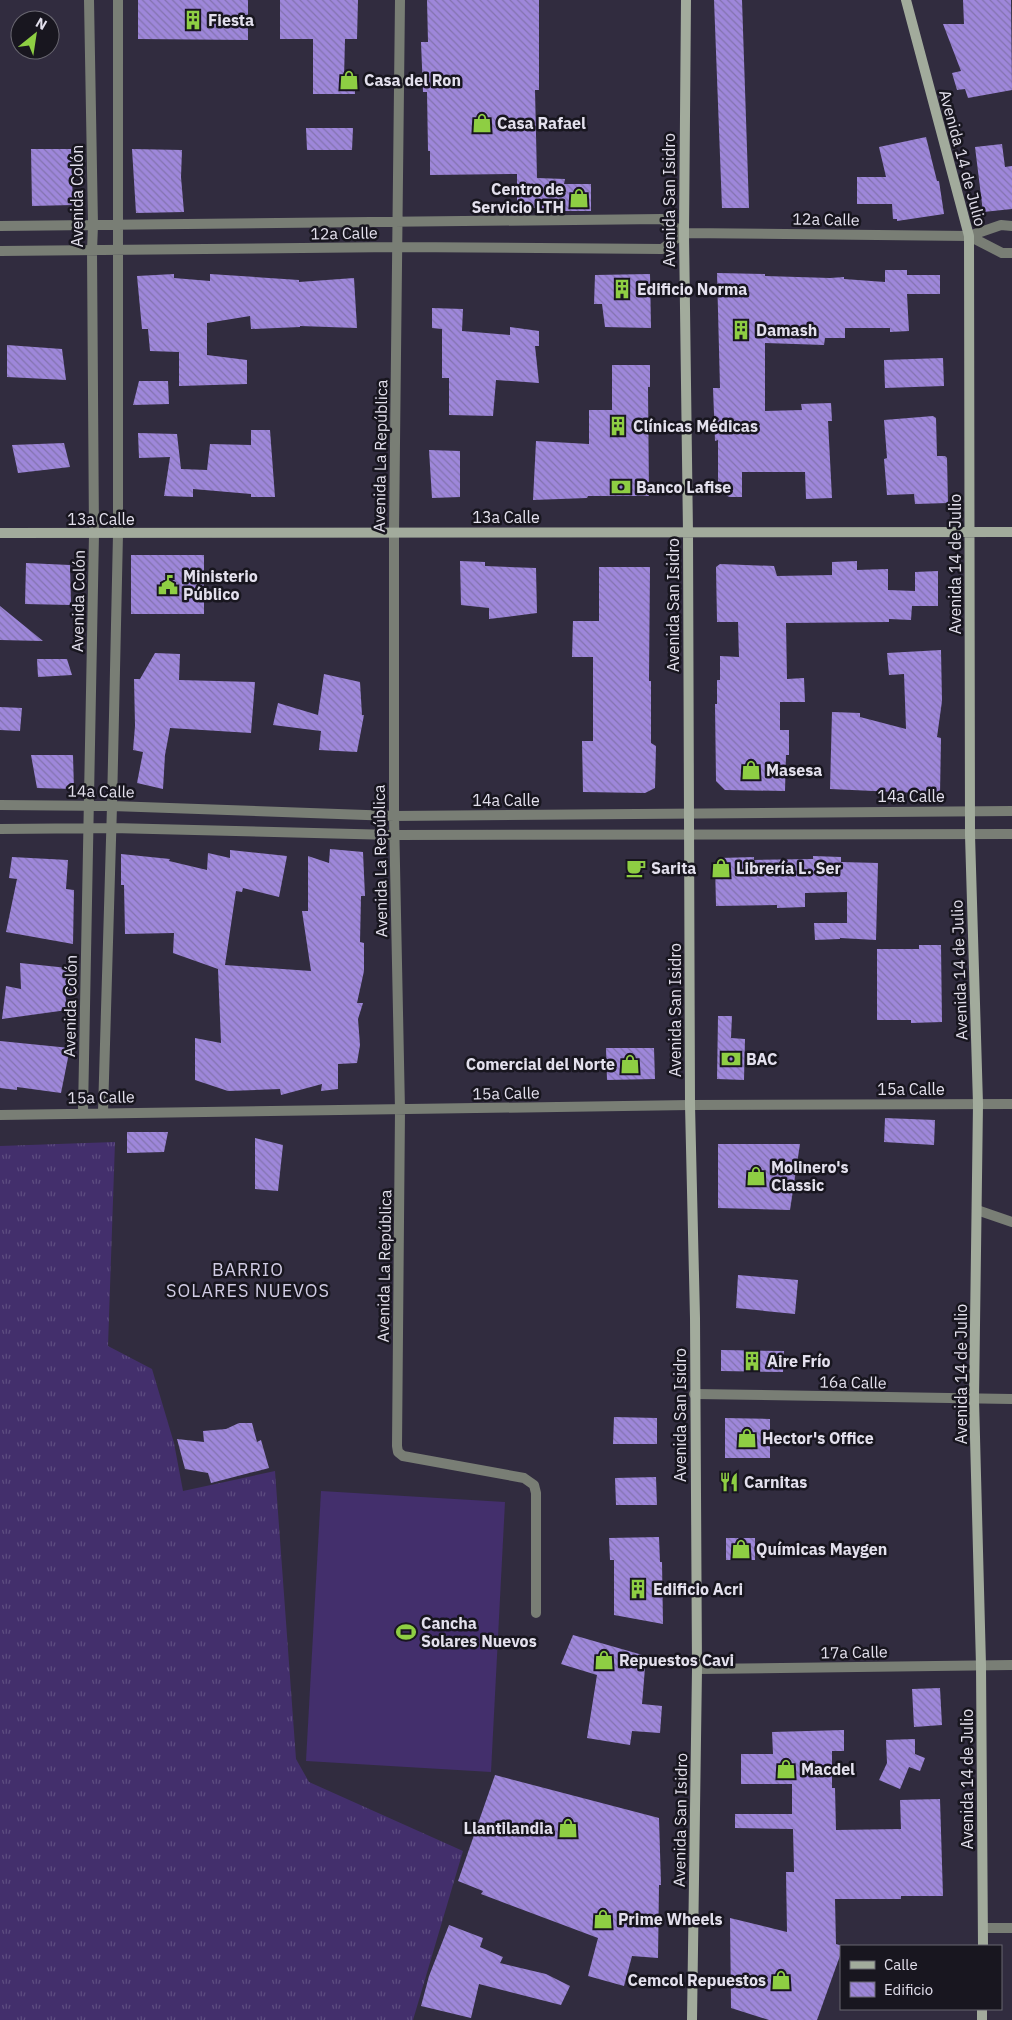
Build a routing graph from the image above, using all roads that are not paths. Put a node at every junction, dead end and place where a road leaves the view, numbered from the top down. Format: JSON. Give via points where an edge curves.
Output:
{"nodes":[{"id":1,"x":89,"y":0,"type":"edge"},
{"id":2,"x":118,"y":0,"type":"edge"},
{"id":3,"x":400,"y":0,"type":"edge"},
{"id":4,"x":686,"y":0,"type":"edge"},
{"id":5,"x":906,"y":0,"type":"edge"},
{"id":6,"x":398,"y":222,"type":"junction"},
{"id":7,"x":94,"y":225,"type":"junction"},
{"id":8,"x":0,"y":226,"type":"edge"},
{"id":9,"x":118,"y":226,"type":"junction"},
{"id":10,"x":1012,"y":226,"type":"edge"},
{"id":11,"x":684,"y":233,"type":"junction"},
{"id":12,"x":969,"y":236,"type":"junction"},
{"id":13,"x":398,"y":247,"type":"junction"},
{"id":14,"x":92,"y":251,"type":"junction"},
{"id":15,"x":118,"y":251,"type":"junction"},
{"id":16,"x":0,"y":252,"type":"edge"},
{"id":17,"x":1012,"y":253,"type":"edge"},
{"id":18,"x":394,"y":532,"type":"junction"},
{"id":19,"x":688,"y":532,"type":"junction"},
{"id":20,"x":970,"y":532,"type":"junction"},
{"id":21,"x":1012,"y":532,"type":"edge"},
{"id":22,"x":0,"y":533,"type":"edge"},
{"id":23,"x":94,"y":534,"type":"junction"},
{"id":24,"x":118,"y":534,"type":"junction"},
{"id":25,"x":0,"y":806,"type":"edge"},
{"id":26,"x":88,"y":806,"type":"junction"},
{"id":27,"x":112,"y":806,"type":"junction"},
{"id":28,"x":971,"y":811,"type":"junction"},
{"id":29,"x":1012,"y":811,"type":"edge"},
{"id":30,"x":688,"y":813,"type":"junction"},
{"id":31,"x":394,"y":816,"type":"junction"},
{"id":32,"x":112,"y":828,"type":"junction"},
{"id":33,"x":0,"y":829,"type":"edge"},
{"id":34,"x":88,"y":829,"type":"junction"},
{"id":35,"x":1012,"y":834,"type":"edge"},
{"id":36,"x":394,"y":835,"type":"junction"},
{"id":37,"x":688,"y":835,"type":"junction"},
{"id":38,"x":970,"y":835,"type":"junction"},
{"id":39,"x":978,"y":1104,"type":"junction"},
{"id":40,"x":1012,"y":1104,"type":"edge"},
{"id":41,"x":690,"y":1105,"type":"junction"},
{"id":42,"x":400,"y":1110,"type":"junction"},
{"id":43,"x":83,"y":1112,"type":"junction"},
{"id":44,"x":103,"y":1112,"type":"junction"},
{"id":45,"x":0,"y":1115,"type":"edge"},
{"id":46,"x":977,"y":1210,"type":"junction"},
{"id":47,"x":1012,"y":1222,"type":"edge"},
{"id":48,"x":694,"y":1394,"type":"junction"},
{"id":49,"x":1012,"y":1398,"type":"edge"},
{"id":50,"x":974,"y":1399,"type":"junction"},
{"id":51,"x":536,"y":1613,"type":"dead end"},
{"id":52,"x":981,"y":1665,"type":"junction"},
{"id":53,"x":1012,"y":1665,"type":"edge"},
{"id":54,"x":696,"y":1669,"type":"junction"},
{"id":55,"x":983,"y":1928,"type":"junction"},
{"id":56,"x":1012,"y":1928,"type":"edge"},
{"id":57,"x":983,"y":1945,"type":"edge"},
{"id":58,"x":692,"y":2020,"type":"edge"}],
"edges":[{"from":1,"to":7,"type":"street","name":"Avenida Colón"},
{"from":2,"to":9,"type":"street"},
{"from":3,"to":6,"type":"street","name":"Avenida La República"},
{"from":4,"to":11,"type":"street","name":"Avenida San Isidro"},
{"from":5,"to":12,"type":"street","name":"Avenida 14 de Julio"},
{"from":6,"to":9,"type":"street","name":"12a Calle"},
{"from":6,"to":11,"type":"street","name":"12a Calle","via":[[662,219]]},
{"from":6,"to":13,"type":"street","name":"Avenida La República"},
{"from":7,"to":8,"type":"street","name":"12a Calle"},
{"from":7,"to":9,"type":"street","name":"12a Calle"},
{"from":7,"to":14,"type":"street","name":"Avenida Colón"},
{"from":9,"to":15,"type":"street"},
{"from":10,"to":12,"type":"street","name":"12a Calle"},
{"from":11,"to":12,"type":"street","name":"12a Calle"},
{"from":11,"to":13,"type":"street","name":"12a Calle","via":[[662,249]]},
{"from":11,"to":19,"type":"street","name":"Avenida San Isidro"},
{"from":12,"to":17,"type":"street","name":"12a Calle","via":[[1002,253]]},
{"from":12,"to":20,"type":"street","name":"Avenida 14 de Julio"},
{"from":13,"to":15,"type":"street","name":"12a Calle"},
{"from":13,"to":18,"type":"street","name":"Avenida La República"},
{"from":14,"to":15,"type":"street","name":"12a Calle"},
{"from":14,"to":16,"type":"street","name":"12a Calle"},
{"from":14,"to":23,"type":"street","name":"Avenida Colón"},
{"from":15,"to":24,"type":"street"},
{"from":18,"to":19,"type":"street","name":"13a Calle"},
{"from":18,"to":24,"type":"street","name":"13a Calle"},
{"from":18,"to":31,"type":"street","name":"Avenida La República"},
{"from":19,"to":20,"type":"street","name":"13a Calle"},
{"from":19,"to":30,"type":"street","name":"Avenida San Isidro"},
{"from":20,"to":21,"type":"street","name":"13a Calle"},
{"from":20,"to":28,"type":"street","name":"Avenida 14 de Julio"},
{"from":22,"to":23,"type":"street","name":"13a Calle"},
{"from":23,"to":24,"type":"street","name":"13a Calle"},
{"from":23,"to":26,"type":"street","name":"Avenida Colón"},
{"from":24,"to":27,"type":"street"},
{"from":25,"to":26,"type":"street","name":"14a Calle"},
{"from":26,"to":27,"type":"street","name":"14a Calle"},
{"from":26,"to":34,"type":"street","name":"Avenida Colón"},
{"from":27,"to":31,"type":"street","name":"14a Calle"},
{"from":27,"to":32,"type":"street"},
{"from":28,"to":29,"type":"street","name":"14a Calle"},
{"from":28,"to":30,"type":"street","name":"14a Calle"},
{"from":28,"to":38,"type":"street","name":"Avenida 14 de Julio"},
{"from":30,"to":31,"type":"street","name":"14a Calle"},
{"from":30,"to":37,"type":"street","name":"Avenida San Isidro"},
{"from":31,"to":36,"type":"street","name":"Avenida La República"},
{"from":32,"to":34,"type":"street"},
{"from":32,"to":36,"type":"street"},
{"from":32,"to":44,"type":"street"},
{"from":33,"to":34,"type":"street"},
{"from":34,"to":43,"type":"street","name":"Avenida Colón"},
{"from":35,"to":38,"type":"street"},
{"from":36,"to":37,"type":"street"},
{"from":36,"to":42,"type":"street","name":"Avenida La República"},
{"from":37,"to":38,"type":"street"},
{"from":37,"to":41,"type":"street","name":"Avenida San Isidro"},
{"from":38,"to":39,"type":"street","name":"Avenida 14 de Julio"},
{"from":39,"to":40,"type":"street","name":"15a Calle"},
{"from":39,"to":41,"type":"street","name":"15a Calle"},
{"from":39,"to":46,"type":"street","name":"Avenida 14 de Julio"},
{"from":41,"to":42,"type":"street","name":"15a Calle"},
{"from":41,"to":48,"type":"street","name":"Avenida San Isidro"},
{"from":42,"to":44,"type":"street","name":"15a Calle"},
{"from":42,"to":51,"type":"street","name":"Avenida La República","via":[[398,1452],[403,1456],[524,1478],[534,1485]]},
{"from":43,"to":44,"type":"street","name":"15a Calle"},
{"from":43,"to":45,"type":"street","name":"15a Calle"},
{"from":46,"to":47,"type":"street"},
{"from":46,"to":50,"type":"street","name":"Avenida 14 de Julio"},
{"from":48,"to":50,"type":"street","name":"16a Calle"},
{"from":48,"to":54,"type":"street","name":"Avenida San Isidro"},
{"from":49,"to":50,"type":"street","name":"16a Calle"},
{"from":50,"to":52,"type":"street","name":"Avenida 14 de Julio"},
{"from":52,"to":53,"type":"street","name":"17a Calle"},
{"from":52,"to":54,"type":"street","name":"17a Calle"},
{"from":52,"to":55,"type":"street","name":"Avenida 14 de Julio"},
{"from":54,"to":58,"type":"street","name":"Avenida San Isidro"},
{"from":55,"to":56,"type":"street"},
{"from":55,"to":57,"type":"street","name":"Avenida 14 de Julio"}]}
